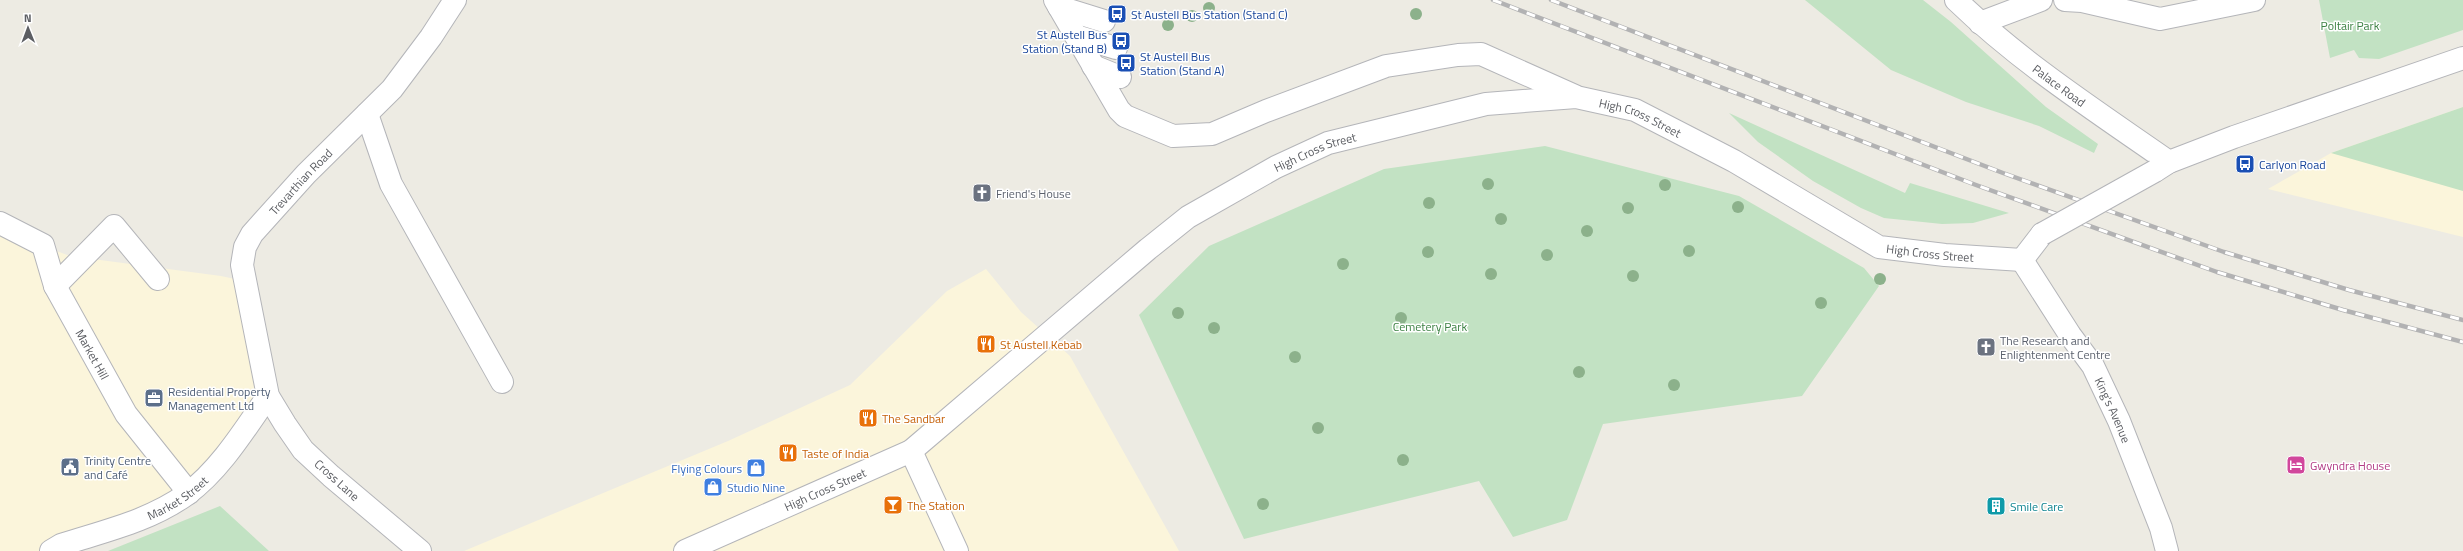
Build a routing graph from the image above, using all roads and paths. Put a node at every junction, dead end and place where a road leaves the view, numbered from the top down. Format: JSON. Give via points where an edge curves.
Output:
{"nodes":[{"id":1,"x":1956,"y":0,"type":"edge"},
{"id":2,"x":2065,"y":0,"type":"edge"},
{"id":3,"x":2254,"y":0,"type":"edge"},
{"id":4,"x":449,"y":2,"type":"edge"},
{"id":5,"x":2028,"y":2,"type":"edge"},
{"id":6,"x":1057,"y":4,"type":"edge"},
{"id":7,"x":1104,"y":21,"type":"dead end"},
{"id":8,"x":1980,"y":23,"type":"junction"},
{"id":9,"x":1076,"y":36,"type":"junction"},
{"id":10,"x":1116,"y":48,"type":"dead end"},
{"id":11,"x":2463,"y":58,"type":"edge"},
{"id":12,"x":1093,"y":66,"type":"junction"},
{"id":13,"x":1120,"y":77,"type":"dead end"},
{"id":14,"x":1576,"y":97,"type":"junction"},
{"id":15,"x":367,"y":114,"type":"junction"},
{"id":16,"x":2162,"y":167,"type":"junction"},
{"id":17,"x":0,"y":223,"type":"edge"},
{"id":18,"x":2022,"y":260,"type":"junction"},
{"id":19,"x":158,"y":279,"type":"dead end"},
{"id":20,"x":55,"y":286,"type":"junction"},
{"id":21,"x":502,"y":382,"type":"dead end"},
{"id":22,"x":268,"y":396,"type":"junction"},
{"id":23,"x":911,"y":451,"type":"junction"},
{"id":24,"x":189,"y":493,"type":"junction"},
{"id":25,"x":51,"y":551,"type":"edge"},
{"id":26,"x":420,"y":551,"type":"edge"},
{"id":27,"x":685,"y":551,"type":"edge"},
{"id":28,"x":957,"y":551,"type":"edge"},
{"id":29,"x":2167,"y":551,"type":"edge"}],
"edges":[{"from":1,"to":8,"type":"street","name":"Palace Road"},
{"from":2,"to":3,"type":"street","via":[[2160,19]]},
{"from":4,"to":15,"type":"street","name":"Trevarthian Road","via":[[407,71]]},
{"from":5,"to":8,"type":"street"},
{"from":6,"to":7,"type":"street"},
{"from":6,"to":9,"type":"street"},
{"from":8,"to":16,"type":"street","name":"Palace Road"},
{"from":9,"to":10,"type":"street"},
{"from":9,"to":12,"type":"street"},
{"from":11,"to":16,"type":"street","via":[[2234,137]]},
{"from":12,"to":13,"type":"street"},
{"from":12,"to":14,"type":"street","via":[[1125,116],[1173,136],[1212,134],[1386,66],[1458,55],[1481,54]]},
{"from":14,"to":18,"type":"street","name":"High Cross Street","via":[[1635,110],[1734,161],[1879,247]]},
{"from":14,"to":23,"type":"street","name":"High Cross Street","via":[[1486,104],[1328,143],[1276,167],[1188,217]]},
{"from":15,"to":21,"type":"street","via":[[391,184]]},
{"from":15,"to":22,"type":"street","name":"Trevarthian Road","via":[[268,215],[245,248],[242,265],[244,281]]},
{"from":16,"to":18,"type":"street","bridge":true,"via":[[2042,234]]},
{"from":17,"to":20,"type":"street","name":"Market Hill","via":[[43,245]]},
{"from":18,"to":29,"type":"street","name":"King's Avenue","via":[[2093,366],[2119,421],[2161,528]]},
{"from":19,"to":20,"type":"street","via":[[114,226]]},
{"from":20,"to":24,"type":"street","name":"Market Hill","via":[[126,414]]},
{"from":22,"to":24,"type":"street","name":"Market Street","via":[[227,454]]},
{"from":22,"to":26,"type":"street","name":"Cross Lane","via":[[303,450]]},
{"from":23,"to":27,"type":"street","name":"High Cross Street"},
{"from":23,"to":28,"type":"street"},
{"from":24,"to":25,"type":"street","name":"Market Street","via":[[144,518],[61,545]]}]}
